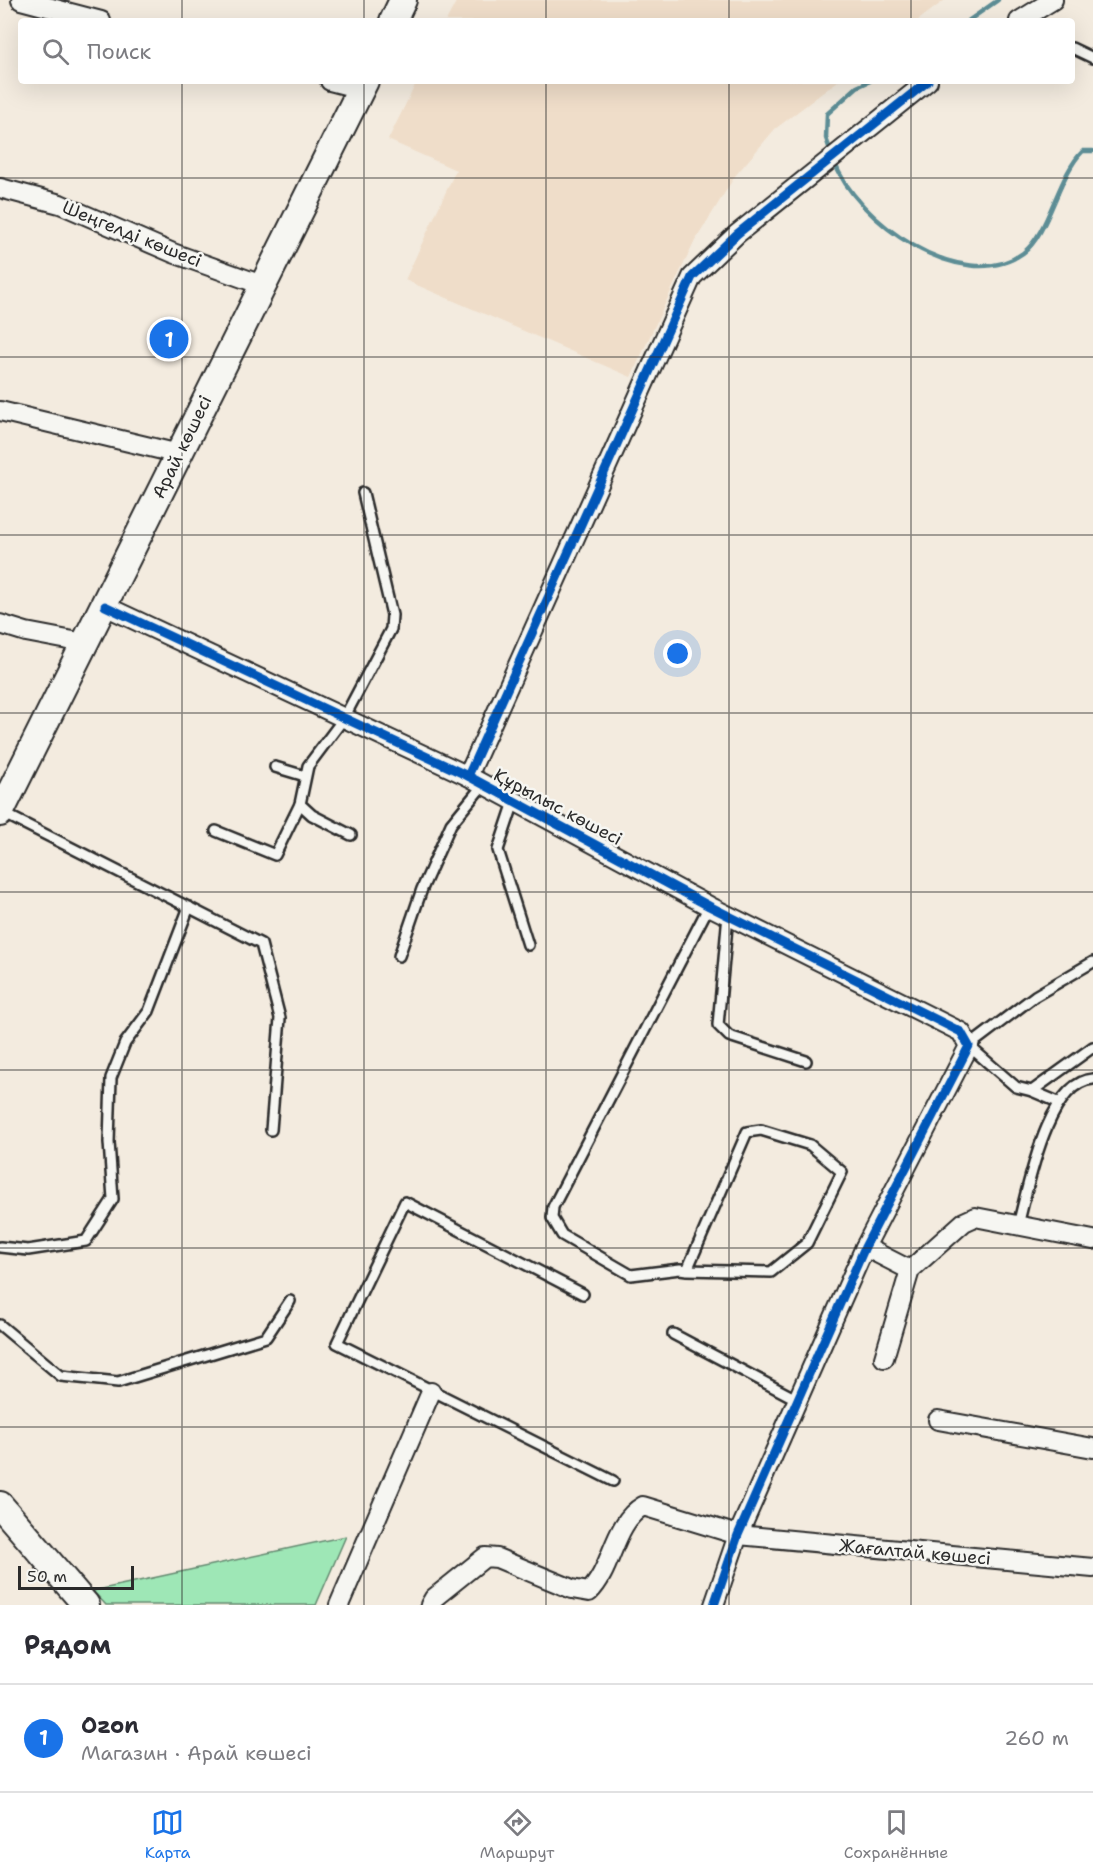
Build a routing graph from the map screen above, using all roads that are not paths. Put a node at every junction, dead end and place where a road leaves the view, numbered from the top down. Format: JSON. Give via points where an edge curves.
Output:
{"nodes":[{"id":1,"x":21,"y":0,"type":"edge"},
{"id":2,"x":404,"y":0,"type":"edge"},
{"id":3,"x":1053,"y":0,"type":"edge"},
{"id":4,"x":90,"y":18,"type":"edge"},
{"id":5,"x":395,"y":18,"type":"edge"},
{"id":6,"x":1024,"y":18,"type":"edge"},
{"id":7,"x":1075,"y":49,"type":"edge"},
{"id":8,"x":1093,"y":58,"type":"edge"},
{"id":9,"x":924,"y":84,"type":"edge"},
{"id":10,"x":363,"y":85,"type":"edge"},
{"id":11,"x":0,"y":188,"type":"edge"},
{"id":12,"x":262,"y":285,"type":"junction"},
{"id":13,"x":0,"y":411,"type":"edge"},
{"id":14,"x":179,"y":454,"type":"junction"},
{"id":15,"x":363,"y":493,"type":"dead end"},
{"id":16,"x":105,"y":606,"type":"junction"},
{"id":17,"x":0,"y":624,"type":"edge"},
{"id":18,"x":84,"y":643,"type":"junction"},
{"id":19,"x":344,"y":718,"type":"junction"},
{"id":20,"x":275,"y":767,"type":"dead end"},
{"id":21,"x":305,"y":776,"type":"junction"},
{"id":22,"x":476,"y":781,"type":"junction"},
{"id":23,"x":6,"y":784,"type":"edge"},
{"id":24,"x":514,"y":802,"type":"junction"},
{"id":25,"x":300,"y":804,"type":"junction"},
{"id":26,"x":0,"y":813,"type":"edge"},
{"id":27,"x":216,"y":831,"type":"dead end"},
{"id":28,"x":351,"y":835,"type":"dead end"},
{"id":29,"x":709,"y":906,"type":"junction"},
{"id":30,"x":189,"y":908,"type":"junction"},
{"id":31,"x":728,"y":915,"type":"junction"},
{"id":32,"x":528,"y":945,"type":"dead end"},
{"id":33,"x":399,"y":956,"type":"dead end"},
{"id":34,"x":1093,"y":962,"type":"edge"},
{"id":35,"x":1093,"y":1047,"type":"edge"},
{"id":36,"x":965,"y":1054,"type":"junction"},
{"id":37,"x":806,"y":1062,"type":"dead end"},
{"id":38,"x":1093,"y":1079,"type":"edge"},
{"id":39,"x":1032,"y":1090,"type":"junction"},
{"id":40,"x":1058,"y":1102,"type":"junction"},
{"id":41,"x":271,"y":1130,"type":"dead end"},
{"id":42,"x":1017,"y":1226,"type":"junction"},
{"id":43,"x":1093,"y":1240,"type":"edge"},
{"id":44,"x":865,"y":1246,"type":"junction"},
{"id":45,"x":0,"y":1247,"type":"edge"},
{"id":46,"x":687,"y":1270,"type":"junction"},
{"id":47,"x":910,"y":1270,"type":"junction"},
{"id":48,"x":583,"y":1294,"type":"dead end"},
{"id":49,"x":290,"y":1300,"type":"dead end"},
{"id":50,"x":0,"y":1325,"type":"edge"},
{"id":51,"x":673,"y":1334,"type":"dead end"},
{"id":52,"x":884,"y":1358,"type":"dead end"},
{"id":53,"x":430,"y":1392,"type":"junction"},
{"id":54,"x":798,"y":1400,"type":"junction"},
{"id":55,"x":938,"y":1420,"type":"dead end"},
{"id":56,"x":1093,"y":1448,"type":"edge"},
{"id":57,"x":613,"y":1481,"type":"dead end"},
{"id":58,"x":2,"y":1510,"type":"edge"},
{"id":59,"x":738,"y":1535,"type":"junction"},
{"id":60,"x":1093,"y":1568,"type":"edge"},
{"id":61,"x":86,"y":1605,"type":"edge"},
{"id":62,"x":339,"y":1605,"type":"edge"},
{"id":63,"x":430,"y":1605,"type":"edge"},
{"id":64,"x":714,"y":1605,"type":"edge"}],
"edges":[{"from":1,"to":4,"type":"street"},
{"from":2,"to":5,"type":"main road"},
{"from":3,"to":6,"type":"street"},
{"from":7,"to":8,"type":"lane"},
{"from":9,"to":22,"type":"street","via":[[736,234],[692,277]]},
{"from":10,"to":12,"type":"main road","name":"Арай көшесі"},
{"from":11,"to":12,"type":"street","name":"Шеңгелді көшесі","via":[[60,204],[173,253]]},
{"from":12,"to":14,"type":"main road","name":"Арай көшесі"},
{"from":13,"to":14,"type":"street"},
{"from":14,"to":16,"type":"main road","name":"Арай көшесі"},
{"from":15,"to":19,"type":"lane","via":[[392,615],[391,629]]},
{"from":16,"to":18,"type":"main road","name":"Арай көшесі"},
{"from":16,"to":19,"type":"street","name":"Құрылыс көшесі"},
{"from":17,"to":18,"type":"street"},
{"from":18,"to":23,"type":"main road","name":"Арай көшесі"},
{"from":19,"to":21,"type":"lane","via":[[308,766]]},
{"from":19,"to":22,"type":"street","name":"Құрылыс көшесі"},
{"from":20,"to":21,"type":"lane"},
{"from":21,"to":25,"type":"lane"},
{"from":22,"to":24,"type":"street","name":"Құрылыс көшесі"},
{"from":22,"to":33,"type":"lane","via":[[451,824],[422,889]]},
{"from":23,"to":26,"type":"main road","name":"Арай көшесі"},
{"from":24,"to":29,"type":"street","name":"Құрылыс көшесі"},
{"from":24,"to":32,"type":"lane","via":[[498,850]]},
{"from":25,"to":27,"type":"lane","via":[[275,855]]},
{"from":25,"to":28,"type":"lane","via":[[312,815]]},
{"from":26,"to":30,"type":"lane"},
{"from":29,"to":31,"type":"street","name":"Құрылыс көшесі"},
{"from":29,"to":46,"type":"lane","via":[[553,1207],[552,1218],[562,1235],[631,1275]]},
{"from":30,"to":41,"type":"lane","via":[[261,944],[280,1018]]},
{"from":30,"to":45,"type":"lane","via":[[149,1011],[125,1043],[111,1078],[109,1142],[113,1199],[86,1240],[28,1250]]},
{"from":31,"to":36,"type":"street","name":"Құрылыс көшесі","via":[[961,1032]]},
{"from":31,"to":37,"type":"lane","via":[[718,1025],[729,1036]]},
{"from":34,"to":36,"type":"lane","via":[[1035,996]]},
{"from":35,"to":39,"type":"lane"},
{"from":36,"to":39,"type":"lane","via":[[1016,1088]]},
{"from":36,"to":44,"type":"street"},
{"from":38,"to":40,"type":"lane","via":[[1079,1081]]},
{"from":39,"to":40,"type":"lane"},
{"from":40,"to":42,"type":"lane"},
{"from":42,"to":43,"type":"street"},
{"from":42,"to":47,"type":"street","via":[[975,1217],[964,1221]]},
{"from":44,"to":47,"type":"street"},
{"from":44,"to":54,"type":"street"},
{"from":46,"to":46,"type":"lane","via":[[771,1272],[807,1243],[842,1172],[810,1145],[761,1130],[747,1132]]},
{"from":47,"to":52,"type":"street"},
{"from":48,"to":53,"type":"lane","via":[[405,1202],[337,1343]]},
{"from":49,"to":50,"type":"lane","via":[[266,1336],[118,1382],[61,1376]]},
{"from":51,"to":54,"type":"lane"},
{"from":53,"to":57,"type":"lane"},
{"from":53,"to":62,"type":"street"},
{"from":54,"to":59,"type":"street"},
{"from":55,"to":56,"type":"street"},
{"from":58,"to":61,"type":"main road"},
{"from":59,"to":60,"type":"street","name":"Жағалтай көшесі"},
{"from":59,"to":63,"type":"street","name":"Жағалтай көшесі","via":[[643,1506],[634,1511],[625,1525],[597,1584],[589,1592],[572,1589],[497,1558],[484,1557]]},
{"from":59,"to":64,"type":"street"}]}
